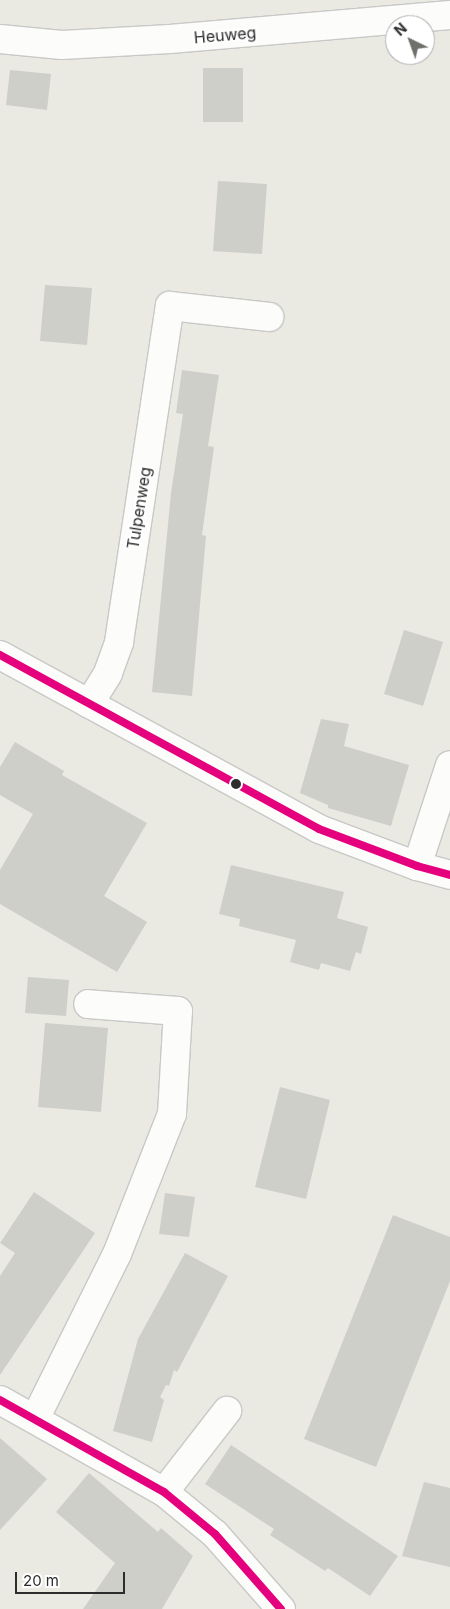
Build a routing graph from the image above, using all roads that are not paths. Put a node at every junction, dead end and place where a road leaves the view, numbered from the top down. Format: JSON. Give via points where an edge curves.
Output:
{"nodes":[{"id":1,"x":450,"y":15,"type":"edge"},
{"id":2,"x":0,"y":39,"type":"edge"},
{"id":3,"x":269,"y":317,"type":"dead end"},
{"id":4,"x":0,"y":655,"type":"edge"},
{"id":5,"x":89,"y":704,"type":"junction"},
{"id":6,"x":450,"y":765,"type":"edge"},
{"id":7,"x":416,"y":866,"type":"junction"},
{"id":8,"x":450,"y":874,"type":"edge"},
{"id":9,"x":88,"y":1004,"type":"dead end"},
{"id":10,"x":0,"y":1400,"type":"edge"},
{"id":11,"x":227,"y":1411,"type":"dead end"},
{"id":12,"x":35,"y":1419,"type":"junction"},
{"id":13,"x":164,"y":1492,"type":"junction"},
{"id":14,"x":281,"y":1609,"type":"edge"}],
"edges":[{"from":1,"to":2,"type":"street","name":"Heuweg","via":[[91,44],[62,45]]},
{"from":3,"to":5,"type":"street","name":"Tulpenweg","via":[[170,306],[119,642],[108,673]]},
{"from":4,"to":5,"type":"street"},
{"from":5,"to":7,"type":"street","via":[[319,829]]},
{"from":6,"to":7,"type":"street"},
{"from":7,"to":8,"type":"street"},
{"from":9,"to":12,"type":"street","via":[[178,1012],[172,1114],[117,1254]]},
{"from":10,"to":12,"type":"street"},
{"from":11,"to":13,"type":"street"},
{"from":12,"to":13,"type":"street"},
{"from":13,"to":14,"type":"street","via":[[215,1534]]}]}
